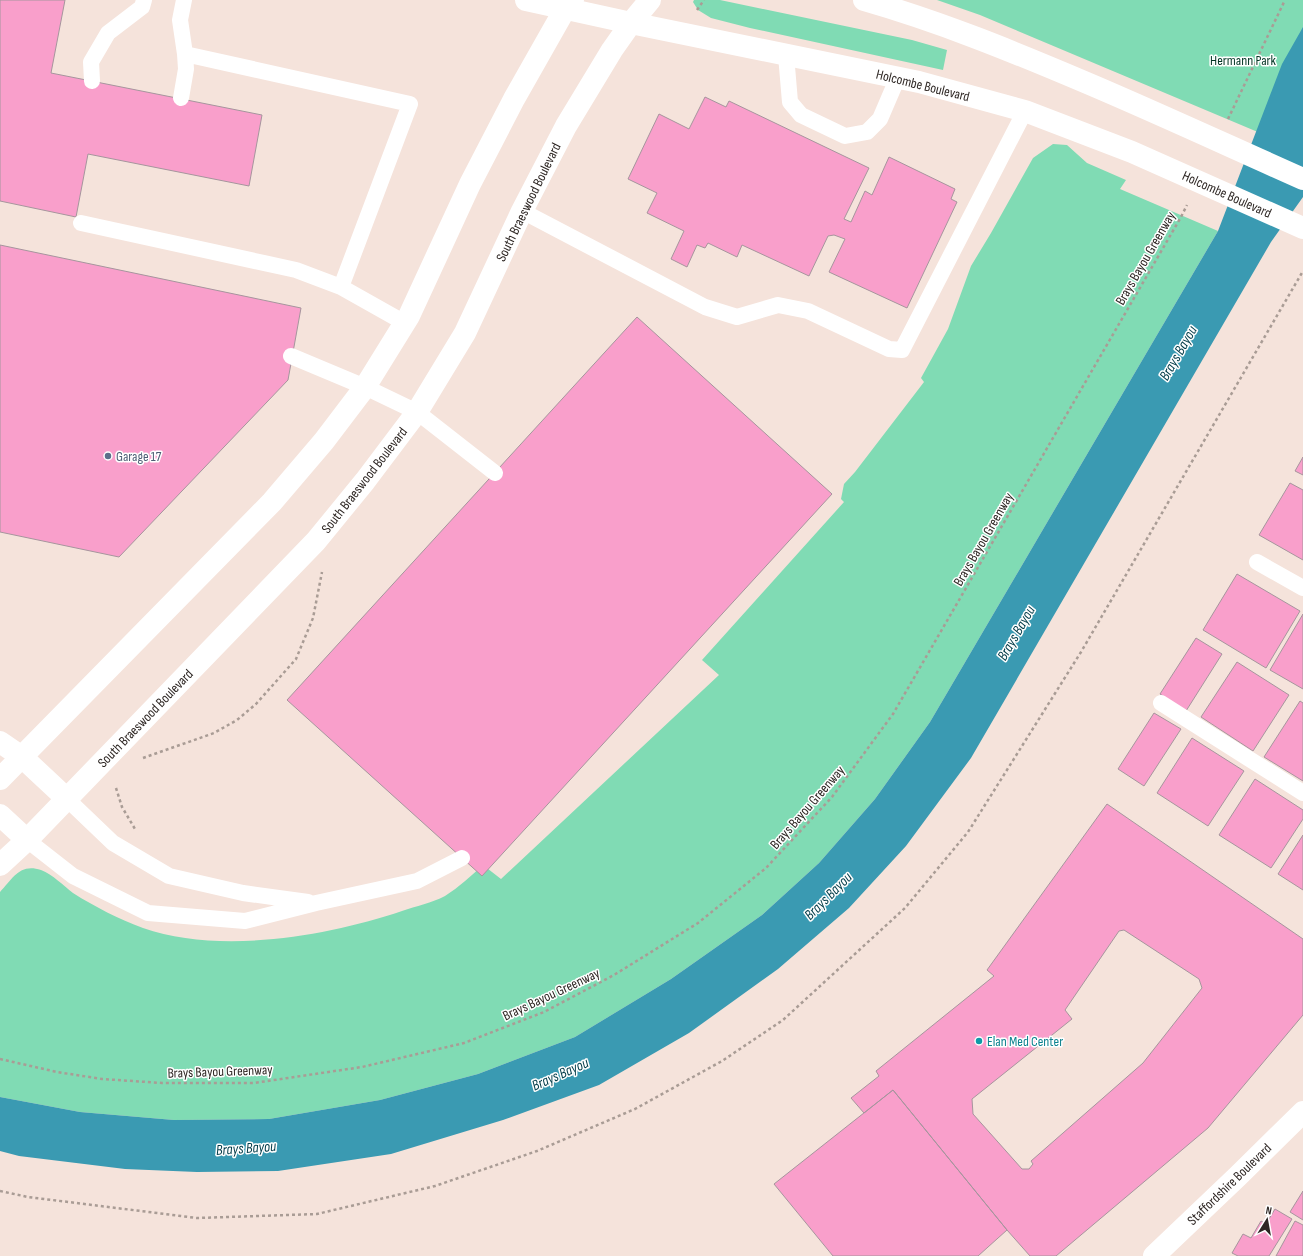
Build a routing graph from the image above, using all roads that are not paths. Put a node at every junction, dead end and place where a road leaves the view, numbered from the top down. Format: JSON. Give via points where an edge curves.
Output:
{"nodes":[{"id":1,"x":144,"y":0,"type":"edge"},
{"id":2,"x":184,"y":0,"type":"edge"},
{"id":3,"x":526,"y":0,"type":"edge"},
{"id":4,"x":650,"y":0,"type":"edge"},
{"id":5,"x":864,"y":0,"type":"edge"},
{"id":6,"x":569,"y":5,"type":"edge"},
{"id":7,"x":631,"y":23,"type":"junction"},
{"id":8,"x":185,"y":54,"type":"junction"},
{"id":9,"x":786,"y":55,"type":"junction"},
{"id":10,"x":898,"y":77,"type":"junction"},
{"id":11,"x":92,"y":81,"type":"dead end"},
{"id":12,"x":181,"y":98,"type":"dead end"},
{"id":13,"x":1025,"y":111,"type":"junction"},
{"id":14,"x":1303,"y":179,"type":"edge"},
{"id":15,"x":522,"y":211,"type":"junction"},
{"id":16,"x":81,"y":223,"type":"dead end"},
{"id":17,"x":1303,"y":228,"type":"edge"},
{"id":18,"x":341,"y":288,"type":"junction"},
{"id":19,"x":405,"y":323,"type":"junction"},
{"id":20,"x":291,"y":356,"type":"dead end"},
{"id":21,"x":365,"y":387,"type":"junction"},
{"id":22,"x":417,"y":412,"type":"junction"},
{"id":23,"x":495,"y":472,"type":"dead end"},
{"id":24,"x":1257,"y":562,"type":"dead end"},
{"id":25,"x":1303,"y":588,"type":"edge"},
{"id":26,"x":1161,"y":703,"type":"dead end"},
{"id":27,"x":0,"y":742,"type":"edge"},
{"id":28,"x":22,"y":757,"type":"junction"},
{"id":29,"x":0,"y":779,"type":"edge"},
{"id":30,"x":1303,"y":793,"type":"edge"},
{"id":31,"x":67,"y":799,"type":"junction"},
{"id":32,"x":0,"y":815,"type":"edge"},
{"id":33,"x":27,"y":840,"type":"junction"},
{"id":34,"x":462,"y":858,"type":"dead end"},
{"id":35,"x":0,"y":865,"type":"edge"},
{"id":36,"x":316,"y":903,"type":"junction"},
{"id":37,"x":1303,"y":1112,"type":"edge"},
{"id":38,"x":1154,"y":1256,"type":"edge"}],
"edges":[{"from":1,"to":11,"type":"lane","via":[[142,7],[108,33],[91,62]]},
{"from":2,"to":8,"type":"lane","via":[[180,20]]},
{"from":3,"to":6,"type":"main road","name":"Holcombe Boulevard"},
{"from":4,"to":7,"type":"main road","name":"South Braeswood Boulevard"},
{"from":5,"to":14,"type":"main road","via":[[959,30],[1053,68]]},
{"from":6,"to":7,"type":"main road","name":"Holcombe Boulevard"},
{"from":6,"to":19,"type":"main road","via":[[514,99]]},
{"from":7,"to":9,"type":"main road","name":"Holcombe Boulevard"},
{"from":7,"to":15,"type":"main road","name":"South Braeswood Boulevard","via":[[566,126]]},
{"from":8,"to":12,"type":"lane","via":[[186,69]]},
{"from":8,"to":18,"type":"lane","via":[[410,104]]},
{"from":9,"to":10,"type":"main road","name":"Holcombe Boulevard"},
{"from":9,"to":10,"type":"lane","via":[[790,102],[801,114],[845,136],[867,132],[880,119]]},
{"from":10,"to":13,"type":"main road","name":"Holcombe Boulevard"},
{"from":13,"to":15,"type":"lane","via":[[902,350],[889,349],[808,311],[778,305],[736,317],[705,307]]},
{"from":13,"to":17,"type":"main road","name":"Holcombe Boulevard","via":[[1132,152]]},
{"from":15,"to":22,"type":"main road","name":"South Braeswood Boulevard","via":[[465,333]]},
{"from":16,"to":18,"type":"lane","via":[[296,270]]},
{"from":18,"to":19,"type":"lane"},
{"from":19,"to":21,"type":"main road"},
{"from":20,"to":21,"type":"lane"},
{"from":21,"to":22,"type":"lane"},
{"from":21,"to":28,"type":"main road","via":[[324,441],[272,502]]},
{"from":22,"to":23,"type":"lane"},
{"from":22,"to":31,"type":"main road","name":"South Braeswood Boulevard","via":[[316,541]]},
{"from":24,"to":25,"type":"lane"},
{"from":26,"to":30,"type":"lane"},
{"from":27,"to":28,"type":"main road"},
{"from":28,"to":29,"type":"main road"},
{"from":28,"to":31,"type":"main road"},
{"from":31,"to":33,"type":"main road","name":"South Braeswood Boulevard"},
{"from":31,"to":36,"type":"lane","via":[[113,843],[169,876],[243,893]]},
{"from":32,"to":33,"type":"main road"},
{"from":33,"to":35,"type":"main road","name":"South Braeswood Boulevard"},
{"from":33,"to":36,"type":"lane","via":[[73,876],[148,913],[245,921]]},
{"from":34,"to":36,"type":"lane","via":[[417,882]]},
{"from":37,"to":38,"type":"main road","name":"Staffordshire Boulevard"}]}
